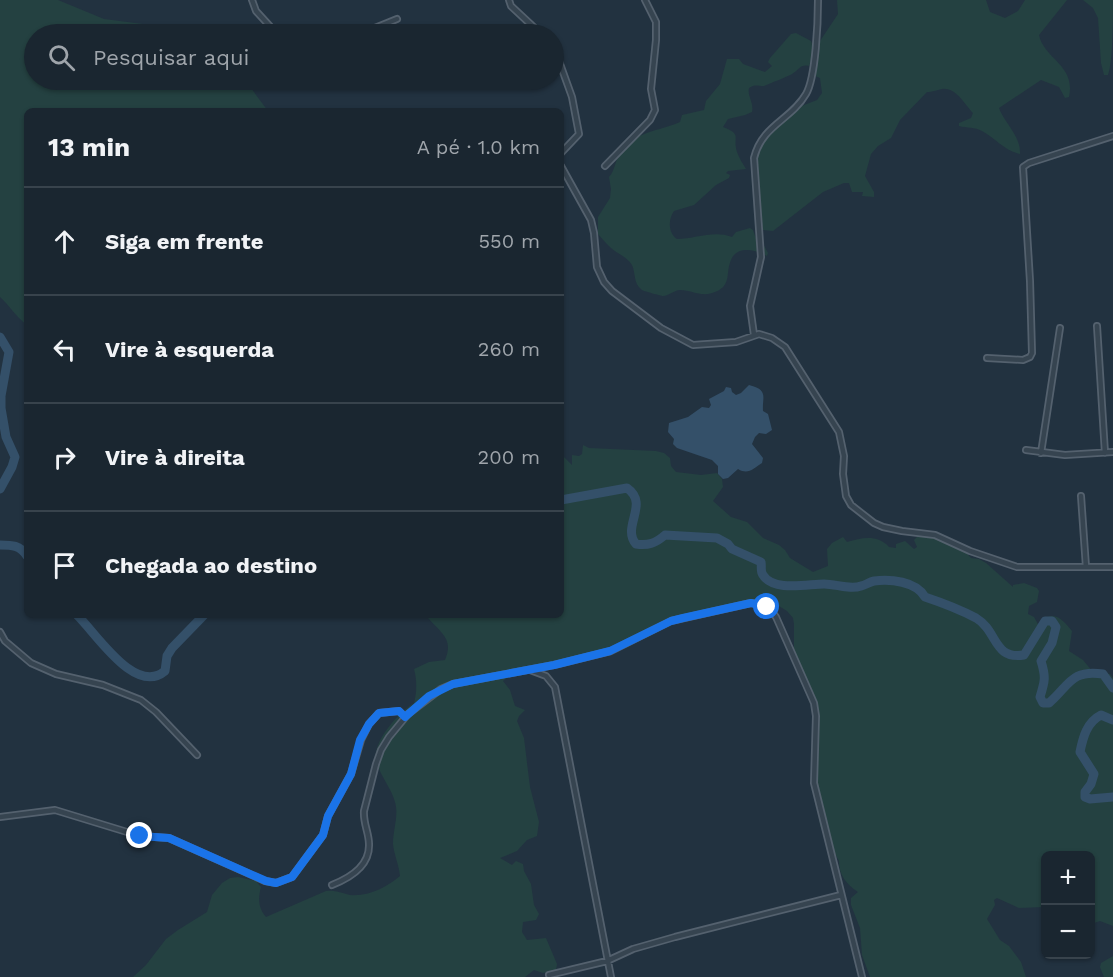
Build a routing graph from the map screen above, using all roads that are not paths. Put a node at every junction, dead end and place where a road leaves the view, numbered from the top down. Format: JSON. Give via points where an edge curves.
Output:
{"nodes":[{"id":1,"x":252,"y":0,"type":"edge"},
{"id":2,"x":508,"y":0,"type":"edge"},
{"id":3,"x":645,"y":0,"type":"edge"},
{"id":4,"x":818,"y":0,"type":"edge"},
{"id":5,"x":397,"y":19,"type":"dead end"},
{"id":6,"x":268,"y":24,"type":"edge"},
{"id":7,"x":385,"y":24,"type":"edge"},
{"id":8,"x":530,"y":24,"type":"edge"},
{"id":9,"x":564,"y":75,"type":"edge"},
{"id":10,"x":1113,"y":136,"type":"edge"},
{"id":11,"x":564,"y":150,"type":"edge"},
{"id":12,"x":606,"y":166,"type":"dead end"},
{"id":13,"x":564,"y":171,"type":"edge"},
{"id":14,"x":1097,"y":326,"type":"dead end"},
{"id":15,"x":1060,"y":328,"type":"dead end"},
{"id":16,"x":754,"y":334,"type":"junction"},
{"id":17,"x":987,"y":358,"type":"dead end"},
{"id":18,"x":1026,"y":450,"type":"dead end"},
{"id":19,"x":1113,"y":452,"type":"edge"},
{"id":20,"x":1041,"y":453,"type":"junction"},
{"id":21,"x":1105,"y":453,"type":"junction"},
{"id":22,"x":1081,"y":496,"type":"dead end"},
{"id":23,"x":1086,"y":567,"type":"junction"},
{"id":24,"x":1113,"y":567,"type":"edge"},
{"id":25,"x":0,"y":632,"type":"edge"},
{"id":26,"x":528,"y":670,"type":"junction"},
{"id":27,"x":405,"y":717,"type":"junction"},
{"id":28,"x":197,"y":755,"type":"dead end"},
{"id":29,"x":0,"y":817,"type":"edge"},
{"id":30,"x":332,"y":885,"type":"dead end"},
{"id":31,"x":841,"y":895,"type":"junction"},
{"id":32,"x":607,"y":961,"type":"junction"},
{"id":33,"x":549,"y":975,"type":"dead end"},
{"id":34,"x":611,"y":977,"type":"edge"},
{"id":35,"x":862,"y":977,"type":"edge"}],
"edges":[{"from":1,"to":6,"type":"street"},
{"from":2,"to":8,"type":"street"},
{"from":3,"to":12,"type":"street","via":[[656,22],[651,89],[656,110]]},
{"from":4,"to":16,"type":"street","via":[[817,41],[808,90],[765,134],[754,159],[761,239],[750,306]]},
{"from":5,"to":7,"type":"street"},
{"from":9,"to":11,"type":"street","via":[[579,134]]},
{"from":10,"to":17,"type":"street","via":[[1023,167],[1032,353],[1023,360]]},
{"from":13,"to":16,"type":"street","via":[[591,220],[597,267],[612,291],[661,328],[693,345],[736,342]]},
{"from":14,"to":21,"type":"street"},
{"from":15,"to":20,"type":"street"},
{"from":16,"to":23,"type":"street","via":[[772,338],[785,347],[832,419],[843,449],[846,496],[874,523],[935,535],[1017,567]]},
{"from":18,"to":20,"type":"street"},
{"from":19,"to":21,"type":"street"},
{"from":20,"to":21,"type":"street"},
{"from":22,"to":23,"type":"street"},
{"from":23,"to":24,"type":"street"},
{"from":25,"to":28,"type":"street","via":[[31,663],[141,700]]},
{"from":26,"to":27,"type":"street","via":[[441,688]]},
{"from":26,"to":31,"type":"street","via":[[610,651],[671,621],[751,603],[767,607],[776,617],[815,709],[814,783]]},
{"from":26,"to":32,"type":"street","via":[[546,676],[555,687]]},
{"from":27,"to":29,"type":"street","via":[[399,711],[379,713],[369,724],[323,835],[292,877],[283,882],[266,881],[169,838],[140,836],[55,810]]},
{"from":27,"to":30,"type":"street","via":[[381,750],[366,801],[363,819],[368,857],[353,876]]},
{"from":31,"to":32,"type":"street","via":[[641,947]]},
{"from":31,"to":35,"type":"street"},
{"from":32,"to":33,"type":"street"},
{"from":32,"to":34,"type":"street"}]}
